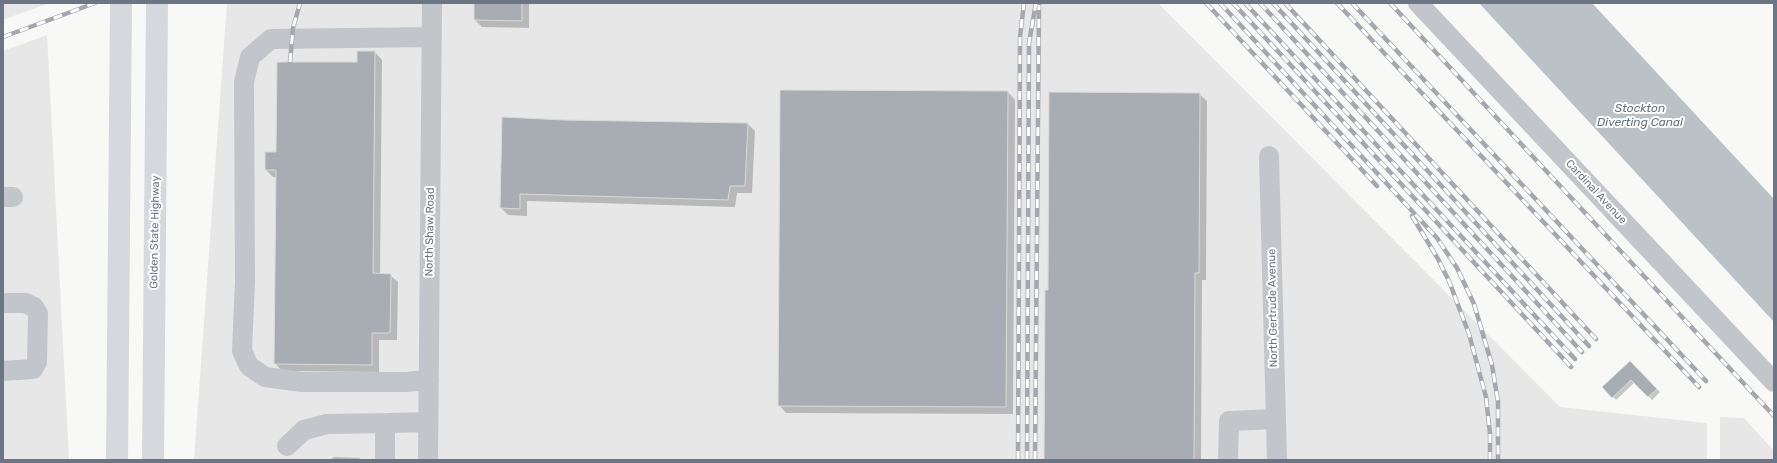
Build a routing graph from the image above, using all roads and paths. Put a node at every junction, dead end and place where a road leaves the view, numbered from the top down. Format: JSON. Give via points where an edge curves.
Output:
{"nodes":[{"id":1,"x":122,"y":3,"type":"edge"},
{"id":2,"x":156,"y":3,"type":"edge"},
{"id":3,"x":432,"y":3,"type":"edge"},
{"id":4,"x":1418,"y":3,"type":"edge"},
{"id":5,"x":432,"y":37,"type":"junction"},
{"id":6,"x":1269,"y":156,"type":"dead end"},
{"id":7,"x":3,"y":303,"type":"edge"},
{"id":8,"x":3,"y":371,"type":"edge"},
{"id":9,"x":429,"y":380,"type":"junction"},
{"id":10,"x":1774,"y":382,"type":"edge"},
{"id":11,"x":1276,"y":419,"type":"junction"},
{"id":12,"x":428,"y":422,"type":"junction"},
{"id":13,"x":389,"y":424,"type":"junction"},
{"id":14,"x":287,"y":446,"type":"dead end"},
{"id":15,"x":117,"y":460,"type":"edge"},
{"id":16,"x":153,"y":460,"type":"edge"},
{"id":17,"x":385,"y":460,"type":"edge"},
{"id":18,"x":428,"y":460,"type":"edge"},
{"id":19,"x":1228,"y":460,"type":"edge"},
{"id":20,"x":1276,"y":460,"type":"edge"}],
"edges":[{"from":1,"to":15,"type":"highway"},
{"from":2,"to":16,"type":"highway","name":"Golden State Highway"},
{"from":3,"to":5,"type":"street","name":"North Shaw Road"},
{"from":4,"to":10,"type":"street","name":"Cardinal Avenue"},
{"from":5,"to":9,"type":"street","name":"North Shaw Road"},
{"from":5,"to":9,"type":"street","via":[[271,39],[250,57],[244,82],[245,280],[242,351],[249,366],[265,377],[302,382]]},
{"from":6,"to":11,"type":"street","name":"North Gertrude Avenue"},
{"from":7,"to":8,"type":"street","via":[[25,303],[34,307],[38,314],[37,362],[33,369]]},
{"from":9,"to":12,"type":"street","name":"North Shaw Road"},
{"from":11,"to":19,"type":"street","via":[[1229,421]]},
{"from":11,"to":20,"type":"street","name":"North Gertrude Avenue"},
{"from":12,"to":13,"type":"street"},
{"from":12,"to":18,"type":"street","name":"North Shaw Road"},
{"from":13,"to":14,"type":"street","via":[[327,424],[304,430]]},
{"from":13,"to":17,"type":"street","via":[[385,428]]}]}
